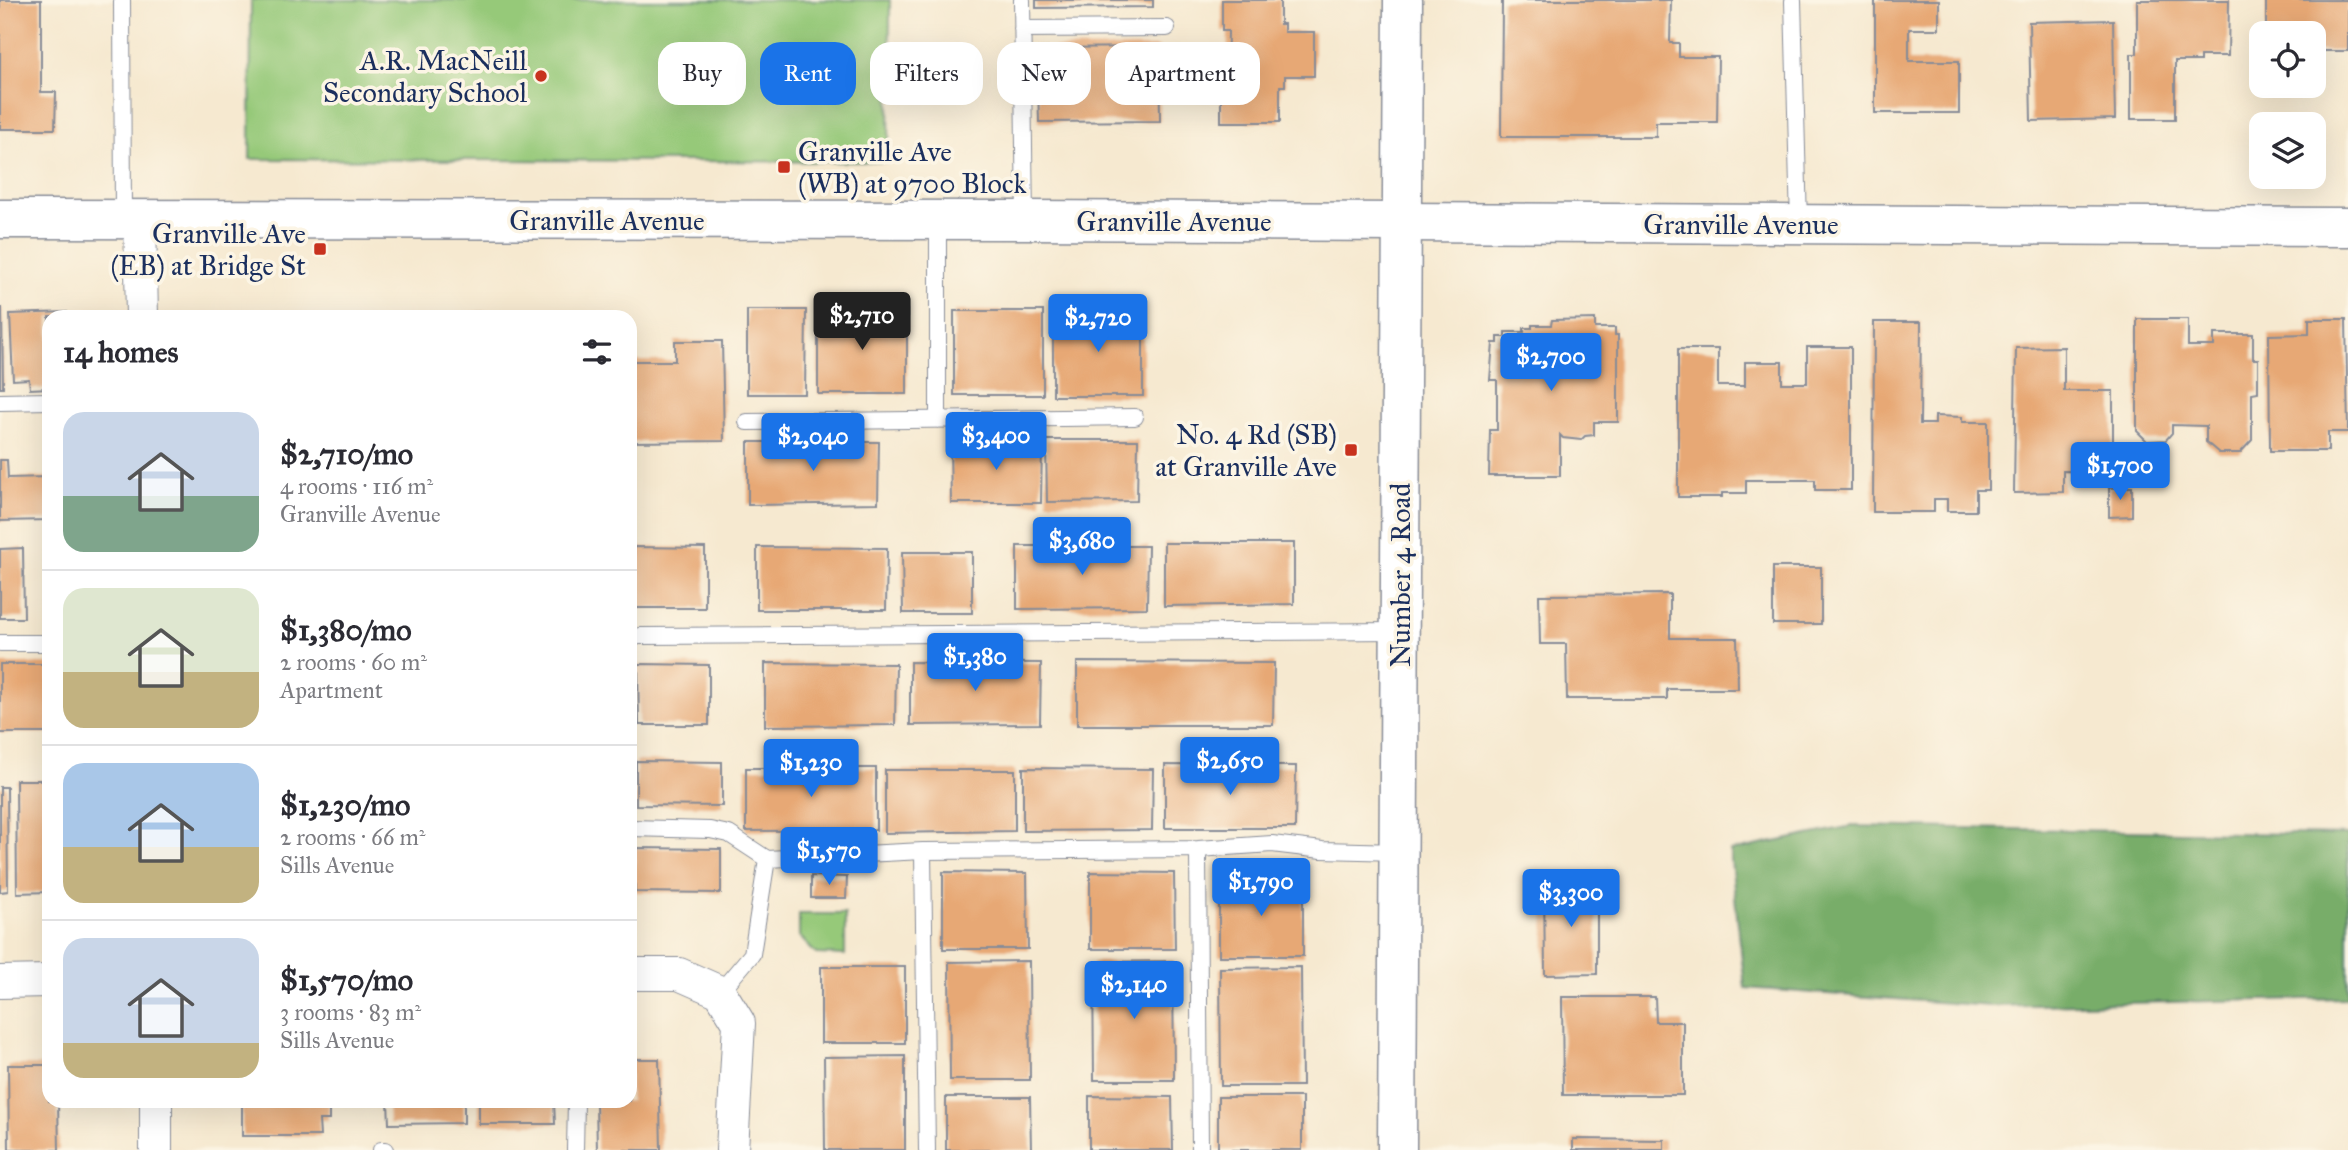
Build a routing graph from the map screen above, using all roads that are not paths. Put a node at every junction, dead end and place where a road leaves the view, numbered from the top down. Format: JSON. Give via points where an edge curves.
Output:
{"nodes":[{"id":1,"x":122,"y":0,"type":"edge"},
{"id":2,"x":1022,"y":0,"type":"edge"},
{"id":3,"x":1403,"y":0,"type":"edge"},
{"id":4,"x":1793,"y":1,"type":"edge"},
{"id":5,"x":1167,"y":28,"type":"dead end"},
{"id":6,"x":1022,"y":29,"type":"junction"},
{"id":7,"x":0,"y":219,"type":"edge"},
{"id":8,"x":132,"y":219,"type":"junction"},
{"id":9,"x":938,"y":220,"type":"junction"},
{"id":10,"x":1025,"y":220,"type":"junction"},
{"id":11,"x":1402,"y":222,"type":"junction"},
{"id":12,"x":1800,"y":224,"type":"junction"},
{"id":13,"x":2348,"y":227,"type":"edge"},
{"id":14,"x":141,"y":310,"type":"edge"},
{"id":15,"x":42,"y":401,"type":"edge"},
{"id":16,"x":0,"y":402,"type":"edge"},
{"id":17,"x":1135,"y":417,"type":"dead end"},
{"id":18,"x":938,"y":420,"type":"junction"},
{"id":19,"x":747,"y":422,"type":"dead end"},
{"id":20,"x":1399,"y":631,"type":"junction"},
{"id":21,"x":637,"y":637,"type":"edge"},
{"id":22,"x":0,"y":643,"type":"edge"},
{"id":23,"x":42,"y":643,"type":"edge"},
{"id":24,"x":637,"y":828,"type":"edge"},
{"id":25,"x":1198,"y":849,"type":"junction"},
{"id":26,"x":923,"y":851,"type":"junction"},
{"id":27,"x":1398,"y":852,"type":"junction"},
{"id":28,"x":767,"y":859,"type":"junction"},
{"id":29,"x":637,"y":974,"type":"edge"},
{"id":30,"x":42,"y":981,"type":"edge"},
{"id":31,"x":0,"y":982,"type":"edge"},
{"id":32,"x":720,"y":992,"type":"junction"},
{"id":33,"x":156,"y":1108,"type":"edge"},
{"id":34,"x":576,"y":1108,"type":"edge"},
{"id":35,"x":156,"y":1150,"type":"edge"},
{"id":36,"x":575,"y":1150,"type":"edge"},
{"id":37,"x":732,"y":1150,"type":"edge"},
{"id":38,"x":927,"y":1150,"type":"edge"},
{"id":39,"x":1200,"y":1150,"type":"edge"},
{"id":40,"x":1397,"y":1150,"type":"edge"}],
"edges":[{"from":1,"to":8,"type":"lane"},
{"from":2,"to":6,"type":"lane"},
{"from":3,"to":11,"type":"street","name":"Number 4 Road"},
{"from":4,"to":12,"type":"lane"},
{"from":5,"to":6,"type":"lane"},
{"from":6,"to":10,"type":"lane"},
{"from":7,"to":8,"type":"street","name":"Granville Avenue"},
{"from":8,"to":9,"type":"street","name":"Granville Avenue"},
{"from":8,"to":14,"type":"street"},
{"from":9,"to":10,"type":"street","name":"Granville Avenue"},
{"from":9,"to":18,"type":"lane"},
{"from":10,"to":11,"type":"street","name":"Granville Avenue"},
{"from":11,"to":12,"type":"street","name":"Granville Avenue"},
{"from":11,"to":20,"type":"street","name":"Number 4 Road"},
{"from":12,"to":13,"type":"street","name":"Granville Avenue"},
{"from":15,"to":16,"type":"lane"},
{"from":17,"to":18,"type":"lane"},
{"from":18,"to":19,"type":"lane"},
{"from":20,"to":21,"type":"lane"},
{"from":20,"to":27,"type":"street","name":"Number 4 Road"},
{"from":22,"to":23,"type":"lane"},
{"from":24,"to":28,"type":"lane","via":[[729,834]]},
{"from":25,"to":26,"type":"lane"},
{"from":25,"to":27,"type":"lane","via":[[1272,844]]},
{"from":25,"to":39,"type":"lane"},
{"from":26,"to":28,"type":"lane"},
{"from":26,"to":38,"type":"lane"},
{"from":27,"to":40,"type":"street","name":"Number 4 Road"},
{"from":28,"to":32,"type":"lane","via":[[752,954]]},
{"from":29,"to":32,"type":"street","via":[[679,974]]},
{"from":30,"to":31,"type":"street"},
{"from":32,"to":37,"type":"street","via":[[739,1023]]},
{"from":33,"to":35,"type":"street"},
{"from":34,"to":36,"type":"lane"}]}
